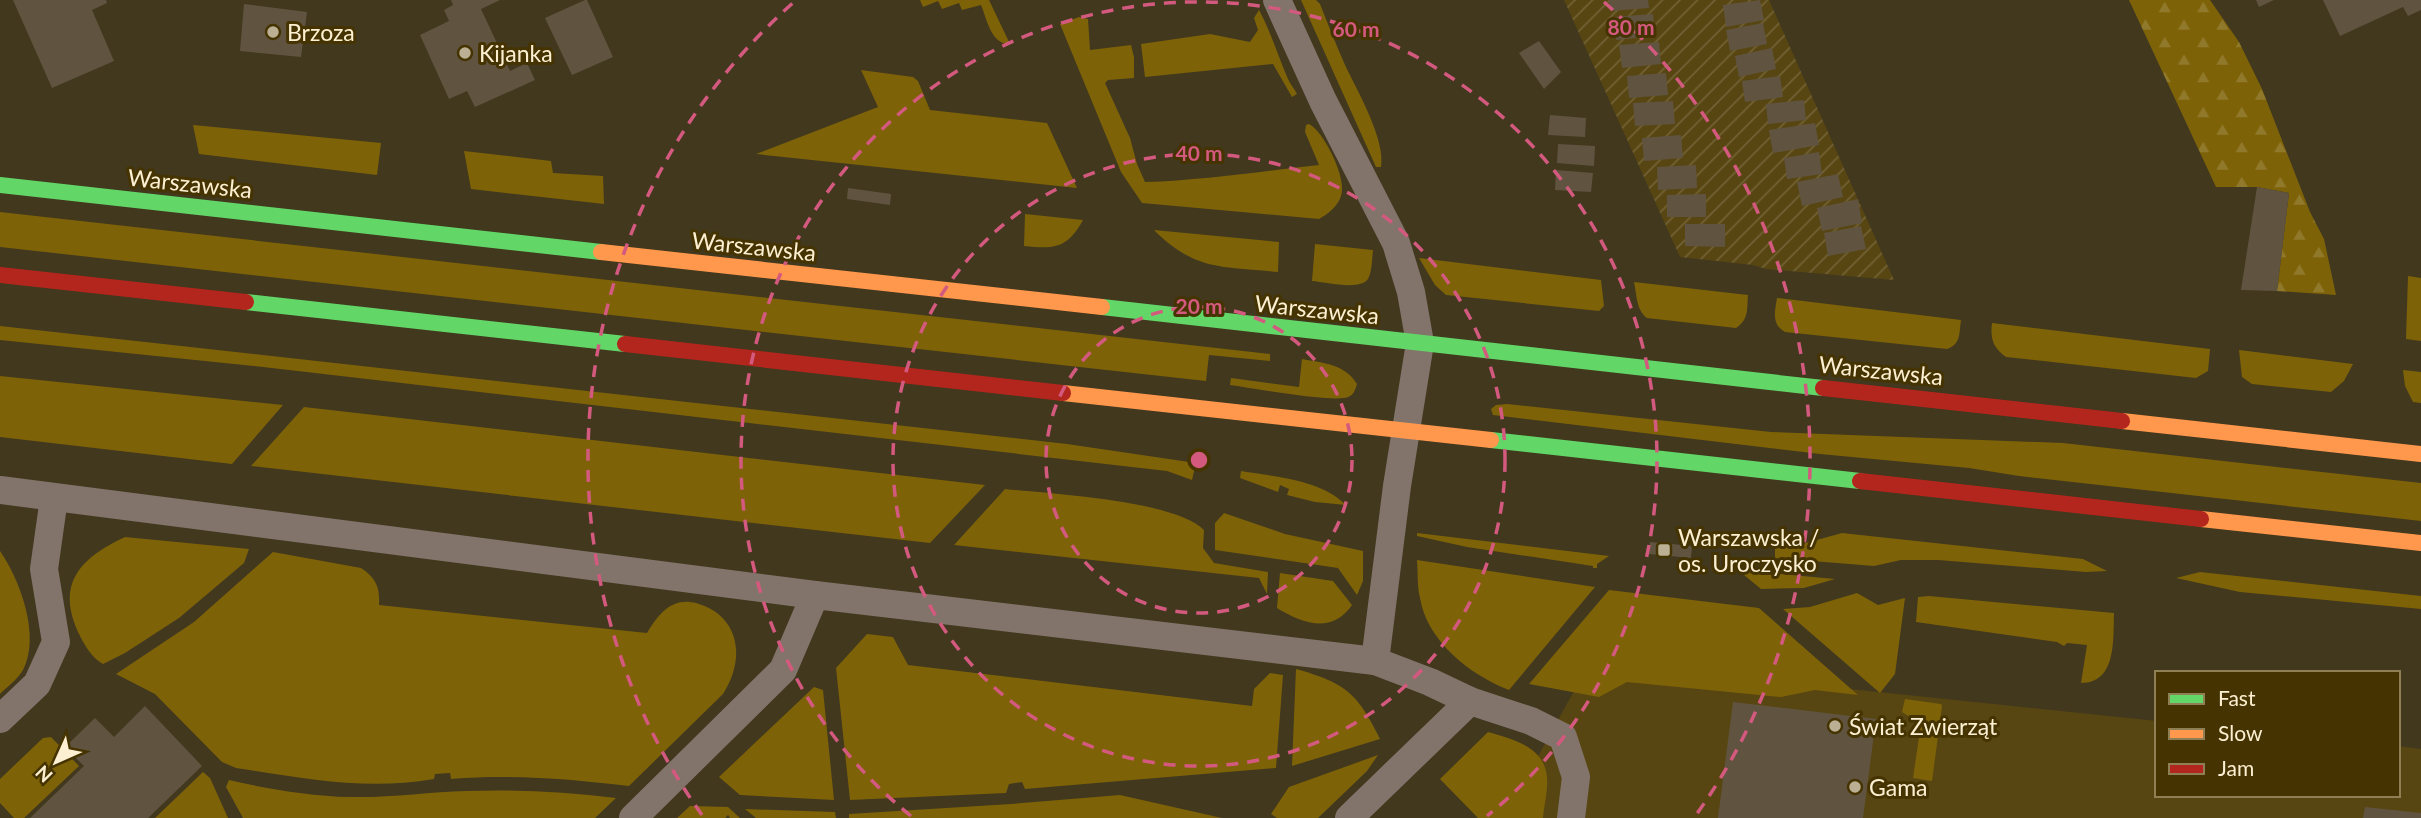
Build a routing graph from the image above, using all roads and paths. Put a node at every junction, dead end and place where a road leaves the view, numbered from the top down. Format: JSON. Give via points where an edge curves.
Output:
{"nodes":[{"id":1,"x":1277,"y":0,"type":"edge"},
{"id":2,"x":0,"y":185,"type":"edge"},
{"id":3,"x":0,"y":275,"type":"edge"},
{"id":4,"x":1420,"y":343,"type":"junction"},
{"id":5,"x":1406,"y":431,"type":"junction"},
{"id":6,"x":2421,"y":454,"type":"edge"},
{"id":7,"x":0,"y":490,"type":"edge"},
{"id":8,"x":54,"y":498,"type":"junction"},
{"id":9,"x":2421,"y":543,"type":"edge"},
{"id":10,"x":815,"y":595,"type":"junction"},
{"id":11,"x":1375,"y":661,"type":"junction"},
{"id":12,"x":1470,"y":701,"type":"junction"},
{"id":13,"x":0,"y":719,"type":"edge"},
{"id":14,"x":633,"y":818,"type":"edge"},
{"id":15,"x":1349,"y":818,"type":"edge"},
{"id":16,"x":1571,"y":818,"type":"edge"}],
"edges":[{"from":1,"to":4,"type":"lane","via":[[1396,243]]},
{"from":2,"to":4,"type":"main road","name":"Warszawska"},
{"from":3,"to":5,"type":"main road"},
{"from":4,"to":5,"type":"lane"},
{"from":4,"to":6,"type":"main road","name":"Warszawska"},
{"from":5,"to":9,"type":"main road"},
{"from":5,"to":11,"type":"lane"},
{"from":7,"to":8,"type":"lane"},
{"from":8,"to":10,"type":"lane"},
{"from":8,"to":13,"type":"lane","via":[[44,569],[56,642],[37,684]]},
{"from":10,"to":11,"type":"lane"},
{"from":10,"to":14,"type":"lane","via":[[783,670]]},
{"from":11,"to":12,"type":"lane"},
{"from":12,"to":15,"type":"lane"},
{"from":12,"to":16,"type":"lane","via":[[1563,737],[1576,777]]}]}
